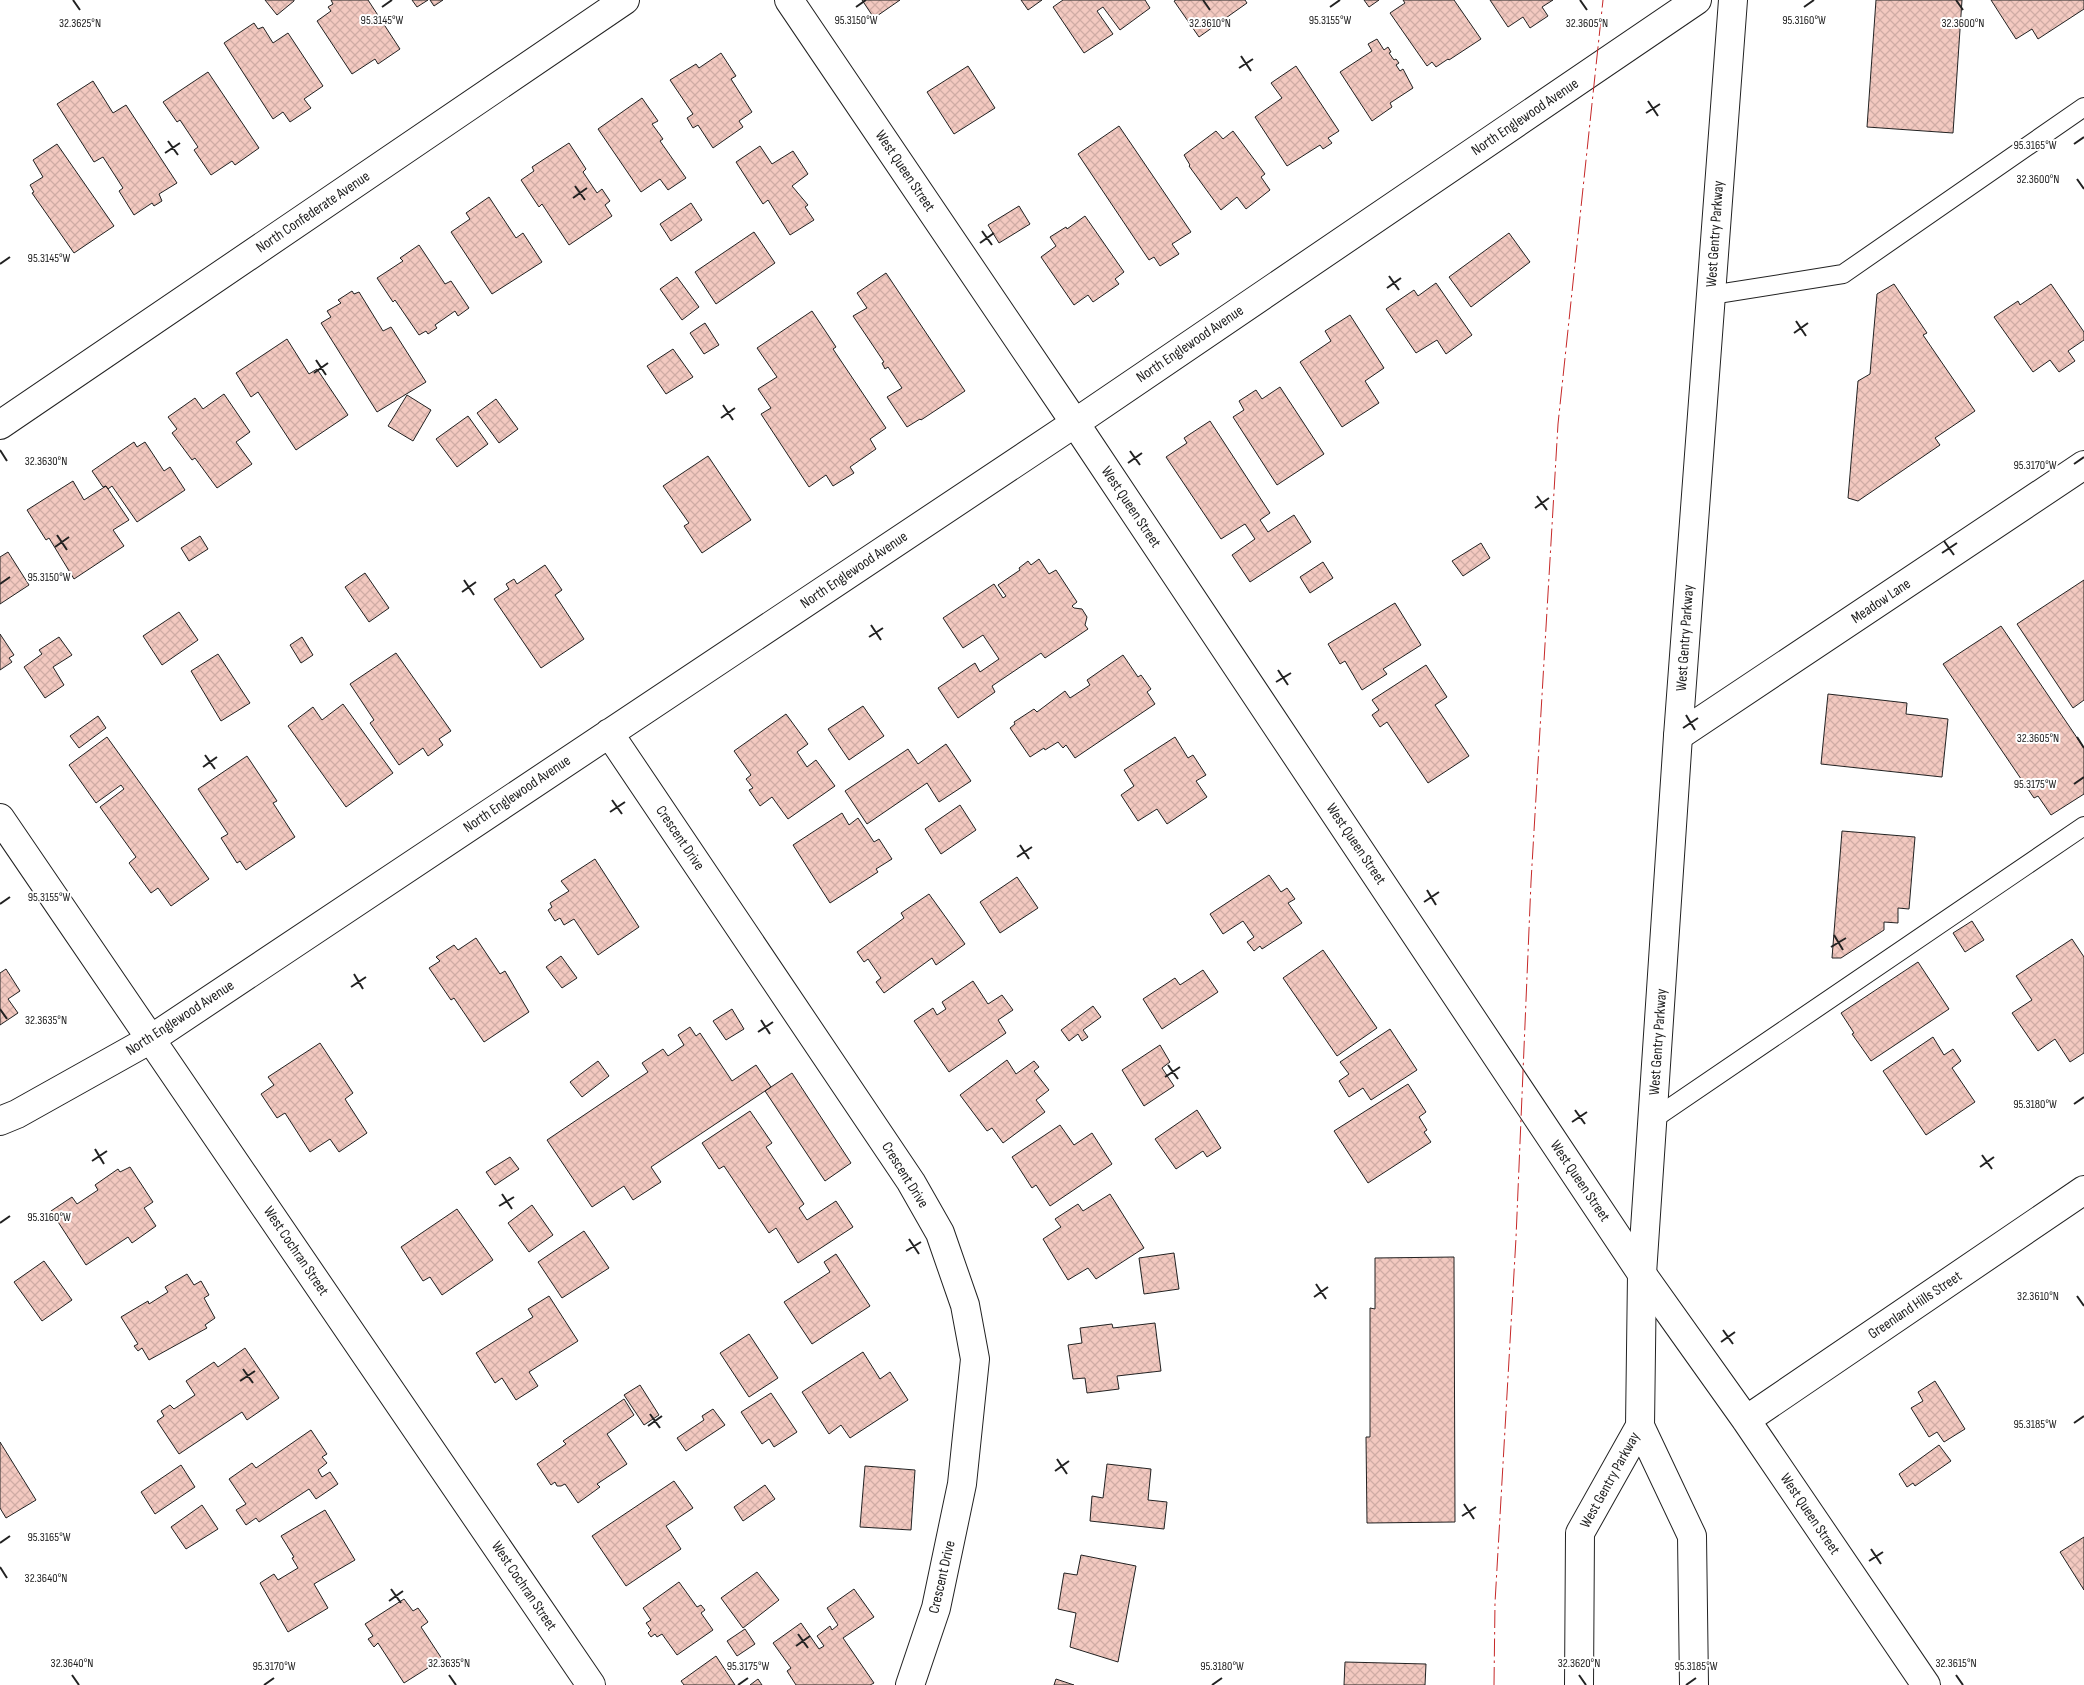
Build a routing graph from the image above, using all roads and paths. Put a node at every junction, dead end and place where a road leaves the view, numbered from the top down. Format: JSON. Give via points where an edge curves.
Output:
{"nodes":[{"id":1,"x":625,"y":0,"type":"edge"},
{"id":2,"x":789,"y":0,"type":"edge"},
{"id":3,"x":1697,"y":0,"type":"edge"},
{"id":4,"x":1733,"y":0,"type":"edge"},
{"id":5,"x":2084,"y":108,"type":"edge"},
{"id":6,"x":1711,"y":295,"type":"junction"},
{"id":7,"x":1075,"y":423,"type":"junction"},
{"id":8,"x":0,"y":425,"type":"edge"},
{"id":9,"x":2084,"y":465,"type":"edge"},
{"id":10,"x":609,"y":733,"type":"junction"},
{"id":11,"x":1678,"y":736,"type":"junction"},
{"id":12,"x":0,"y":818,"type":"edge"},
{"id":13,"x":2084,"y":826,"type":"edge"},
{"id":14,"x":151,"y":1039,"type":"junction"},
{"id":15,"x":9,"y":1118,"type":"edge"},
{"id":16,"x":1652,"y":1120,"type":"junction"},
{"id":17,"x":0,"y":1138,"type":"edge"},
{"id":18,"x":2084,"y":1190,"type":"edge"},
{"id":19,"x":1642,"y":1274,"type":"junction"},
{"id":20,"x":1746,"y":1420,"type":"junction"},
{"id":21,"x":1640,"y":1426,"type":"junction"},
{"id":22,"x":592,"y":1685,"type":"edge"},
{"id":23,"x":910,"y":1685,"type":"edge"},
{"id":24,"x":1579,"y":1685,"type":"edge"},
{"id":25,"x":1694,"y":1685,"type":"edge"},
{"id":26,"x":1926,"y":1685,"type":"edge"}],
"edges":[{"from":1,"to":8,"type":"street","name":"North Confederate Avenue"},
{"from":2,"to":7,"type":"street","name":"West Queen Street"},
{"from":3,"to":7,"type":"street","name":"North Englewood Avenue"},
{"from":4,"to":6,"type":"street","name":"West Gentry Parkway"},
{"from":5,"to":6,"type":"lane","via":[[1843,274]]},
{"from":6,"to":11,"type":"street","name":"West Gentry Parkway"},
{"from":7,"to":10,"type":"street","name":"North Englewood Avenue"},
{"from":7,"to":19,"type":"street","name":"West Queen Street"},
{"from":9,"to":11,"type":"street","name":"Meadow Lane"},
{"from":10,"to":14,"type":"street","name":"North Englewood Avenue"},
{"from":10,"to":23,"type":"street","name":"Crescent Drive","via":[[911,1182],[940,1233],[965,1305],[975,1359],[962,1484],[936,1608]]},
{"from":11,"to":16,"type":"street","name":"West Gentry Parkway"},
{"from":12,"to":14,"type":"street","name":"West Cochran Street"},
{"from":13,"to":16,"type":"lane"},
{"from":14,"to":15,"type":"street","name":"North Englewood Avenue"},
{"from":14,"to":22,"type":"street","name":"West Cochran Street"},
{"from":15,"to":17,"type":"street"},
{"from":16,"to":19,"type":"street","name":"West Gentry Parkway"},
{"from":18,"to":20,"type":"street","name":"Greenland Hills Street"},
{"from":19,"to":20,"type":"street","name":"West Queen Street"},
{"from":19,"to":21,"type":"street","name":"West Gentry Parkway"},
{"from":20,"to":26,"type":"street","name":"West Queen Street"},
{"from":21,"to":24,"type":"street","name":"West Gentry Parkway","via":[[1580,1533]]},
{"from":21,"to":25,"type":"street","name":"West Gentry Parkway","via":[[1692,1536]]}]}
